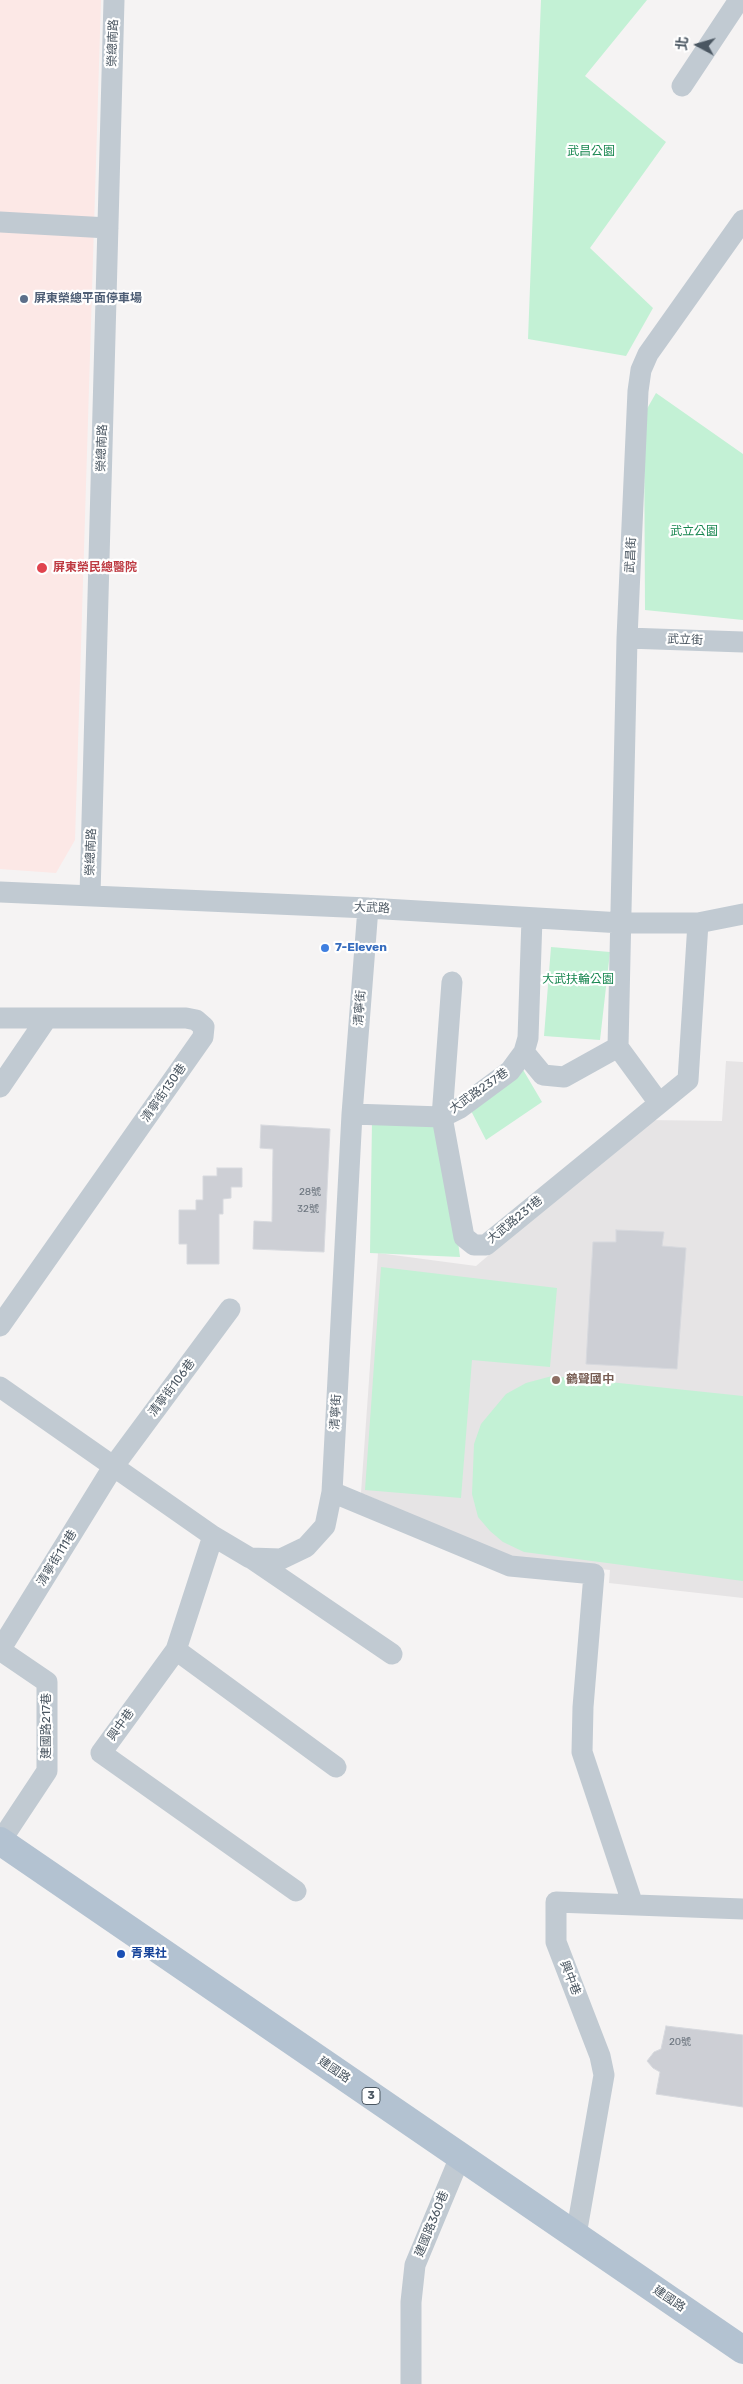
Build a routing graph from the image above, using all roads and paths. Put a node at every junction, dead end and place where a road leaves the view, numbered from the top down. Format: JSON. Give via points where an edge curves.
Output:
{"nodes":[{"id":1,"x":114,"y":0,"type":"edge"},
{"id":2,"x":740,"y":0,"type":"edge"},
{"id":3,"x":682,"y":86,"type":"dead end"},
{"id":4,"x":743,"y":220,"type":"edge"},
{"id":5,"x":0,"y":222,"type":"edge"},
{"id":6,"x":108,"y":228,"type":"junction"},
{"id":7,"x":628,"y":638,"type":"junction"},
{"id":8,"x":743,"y":642,"type":"edge"},
{"id":9,"x":0,"y":892,"type":"edge"},
{"id":10,"x":90,"y":895,"type":"junction"},
{"id":11,"x":368,"y":908,"type":"junction"},
{"id":12,"x":743,"y":914,"type":"edge"},
{"id":13,"x":532,"y":918,"type":"junction"},
{"id":14,"x":622,"y":923,"type":"junction"},
{"id":15,"x":698,"y":923,"type":"junction"},
{"id":16,"x":452,"y":982,"type":"dead end"},
{"id":17,"x":0,"y":1018,"type":"edge"},
{"id":18,"x":47,"y":1018,"type":"junction"},
{"id":19,"x":618,"y":1047,"type":"junction"},
{"id":20,"x":524,"y":1052,"type":"junction"},
{"id":21,"x":0,"y":1087,"type":"edge"},
{"id":22,"x":659,"y":1103,"type":"junction"},
{"id":23,"x":352,"y":1114,"type":"junction"},
{"id":24,"x":442,"y":1117,"type":"junction"},
{"id":25,"x":230,"y":1310,"type":"dead end"},
{"id":26,"x":0,"y":1326,"type":"edge"},
{"id":27,"x":0,"y":1387,"type":"edge"},
{"id":28,"x":114,"y":1467,"type":"junction"},
{"id":29,"x":332,"y":1492,"type":"junction"},
{"id":30,"x":213,"y":1536,"type":"junction"},
{"id":31,"x":250,"y":1558,"type":"junction"},
{"id":32,"x":0,"y":1650,"type":"edge"},
{"id":33,"x":176,"y":1650,"type":"junction"},
{"id":34,"x":392,"y":1654,"type":"dead end"},
{"id":35,"x":336,"y":1767,"type":"dead end"},
{"id":36,"x":0,"y":1842,"type":"edge"},
{"id":37,"x":296,"y":1891,"type":"dead end"},
{"id":38,"x":633,"y":1905,"type":"junction"},
{"id":39,"x":743,"y":1909,"type":"edge"},
{"id":40,"x":460,"y":2157,"type":"junction"},
{"id":41,"x":576,"y":2235,"type":"junction"},
{"id":42,"x":743,"y":2350,"type":"edge"},
{"id":43,"x":411,"y":2384,"type":"edge"}],
"edges":[{"from":1,"to":6,"type":"street","name":"榮總南路"},
{"from":2,"to":3,"type":"street"},
{"from":4,"to":7,"type":"street","name":"武昌街","via":[[648,354],[641,370]]},
{"from":5,"to":6,"type":"street"},
{"from":6,"to":10,"type":"street","name":"榮總南路"},
{"from":7,"to":8,"type":"street","name":"武立街"},
{"from":7,"to":14,"type":"street","name":"武昌街"},
{"from":9,"to":10,"type":"street","name":"大武路"},
{"from":10,"to":11,"type":"street","name":"大武路"},
{"from":11,"to":13,"type":"street","name":"大武路"},
{"from":11,"to":23,"type":"street","name":"清寧街"},
{"from":12,"to":15,"type":"street","name":"大武路"},
{"from":13,"to":14,"type":"street","name":"大武路"},
{"from":13,"to":20,"type":"street","name":"大武路237巷","via":[[528,1038]]},
{"from":14,"to":15,"type":"street","name":"大武路"},
{"from":14,"to":19,"type":"street"},
{"from":15,"to":22,"type":"street","name":"大武路231巷","via":[[688,1080]]},
{"from":16,"to":24,"type":"street","name":"大武路231巷"},
{"from":17,"to":18,"type":"street","name":"清寧街130巷"},
{"from":18,"to":21,"type":"street"},
{"from":18,"to":26,"type":"street","name":"清寧街130巷","via":[[186,1018],[196,1020],[204,1027],[203,1037]]},
{"from":19,"to":20,"type":"street","via":[[564,1077],[543,1074]]},
{"from":19,"to":22,"type":"street"},
{"from":20,"to":24,"type":"street","name":"大武路237巷","via":[[510,1071],[460,1108]]},
{"from":22,"to":24,"type":"street","name":"大武路231巷","via":[[486,1244],[474,1245],[464,1237]]},
{"from":23,"to":24,"type":"street","name":"大武路237巷"},
{"from":23,"to":29,"type":"street","name":"清寧街"},
{"from":25,"to":28,"type":"street","name":"清寧街106巷"},
{"from":27,"to":28,"type":"street","name":"清寧街"},
{"from":28,"to":30,"type":"street","name":"清寧街"},
{"from":28,"to":32,"type":"street","name":"清寧街111巷"},
{"from":29,"to":31,"type":"street","name":"清寧街","via":[[325,1526],[306,1547],[280,1559]]},
{"from":29,"to":38,"type":"street","via":[[510,1566],[594,1574],[582,1752]]},
{"from":30,"to":31,"type":"street","name":"清寧街"},
{"from":30,"to":33,"type":"street","name":"興中巷"},
{"from":31,"to":34,"type":"street"},
{"from":32,"to":36,"type":"street","name":"建國路217巷","via":[[47,1682],[47,1771]]},
{"from":33,"to":35,"type":"street"},
{"from":33,"to":37,"type":"street","name":"興中巷","via":[[101,1752]]},
{"from":36,"to":40,"type":"main road","name":"建國路","number":"3"},
{"from":38,"to":39,"type":"street","name":"興中巷"},
{"from":38,"to":41,"type":"street","name":"興中巷","via":[[556,1902],[556,1942],[600,2056],[604,2075]]},
{"from":40,"to":41,"type":"main road","name":"建國路","number":"3"},
{"from":40,"to":43,"type":"street","name":"建國路360巷","via":[[415,2265],[411,2302]]},
{"from":41,"to":42,"type":"main road","name":"建國路","number":"3"}]}
